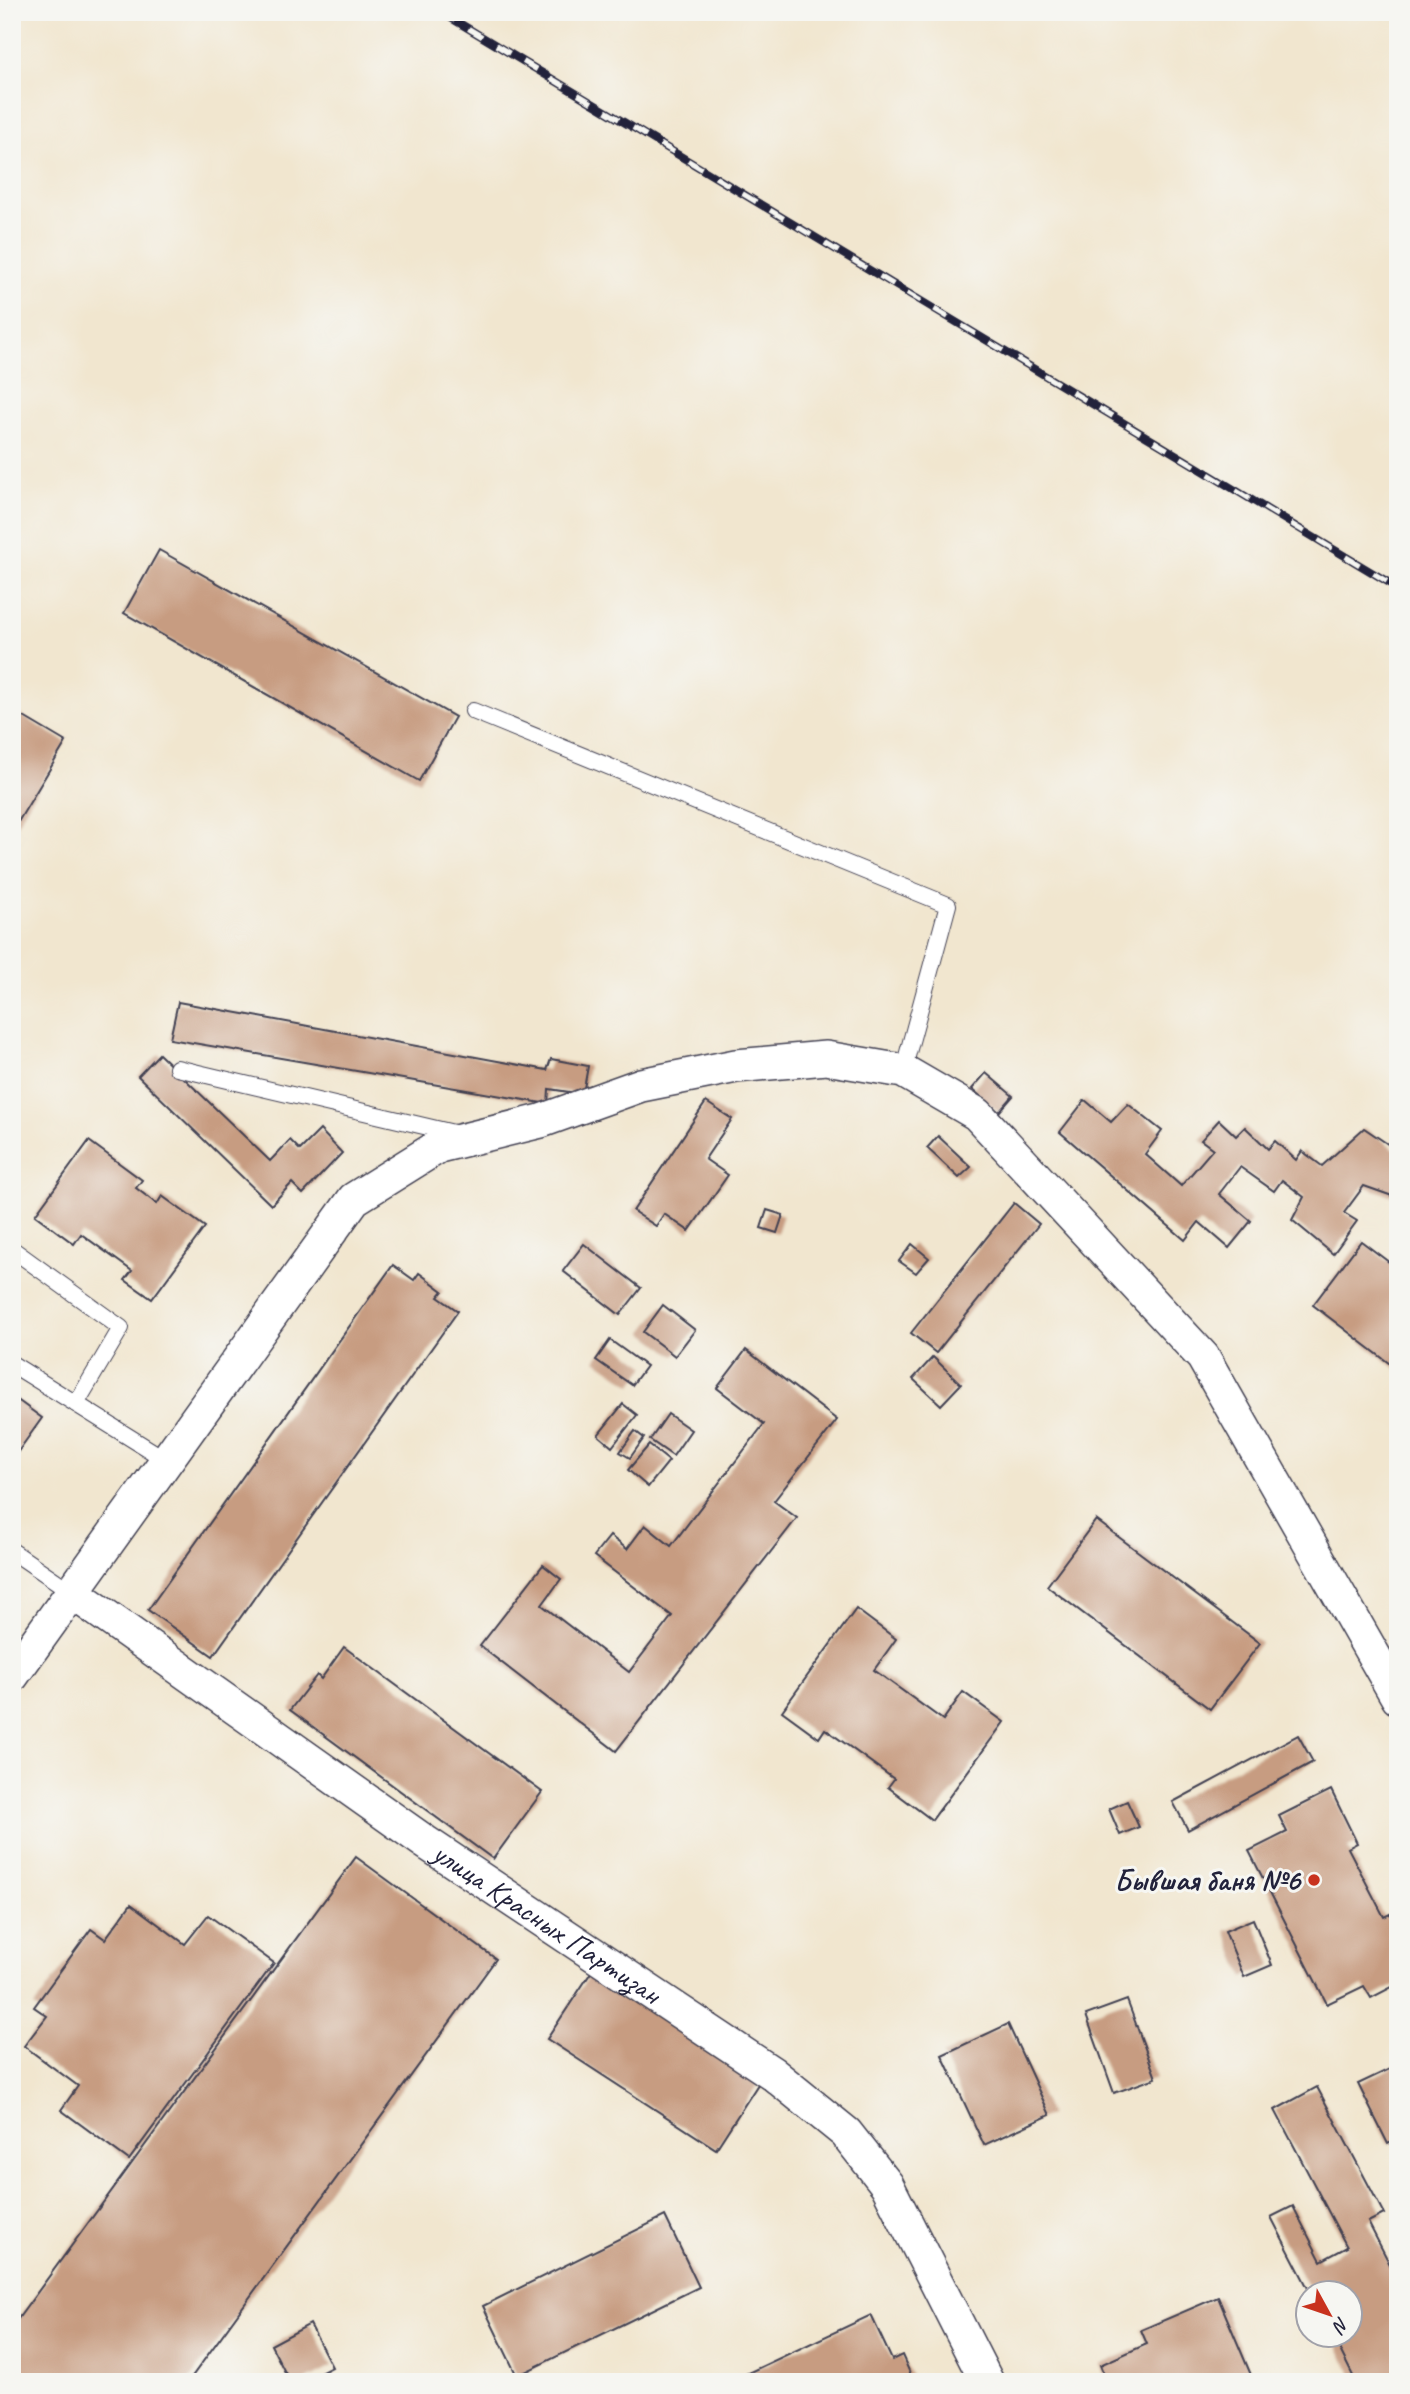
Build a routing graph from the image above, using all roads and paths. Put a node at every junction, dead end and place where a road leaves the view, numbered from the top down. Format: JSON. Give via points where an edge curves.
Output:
{"nodes":[{"id":1,"x":473,"y":711,"type":"dead end"},
{"id":2,"x":177,"y":1068,"type":"dead end"},
{"id":3,"x":903,"y":1071,"type":"junction"},
{"id":4,"x":474,"y":1137,"type":"junction"},
{"id":5,"x":12,"y":1249,"type":"edge"},
{"id":6,"x":12,"y":1364,"type":"edge"},
{"id":7,"x":76,"y":1404,"type":"junction"},
{"id":8,"x":166,"y":1460,"type":"junction"},
{"id":9,"x":12,"y":1551,"type":"edge"},
{"id":10,"x":72,"y":1592,"type":"junction"},
{"id":11,"x":12,"y":1675,"type":"edge"},
{"id":12,"x":1398,"y":1698,"type":"edge"},
{"id":13,"x":987,"y":2382,"type":"edge"}],
"edges":[{"from":1,"to":3,"type":"lane","via":[[948,905]]},
{"from":2,"to":4,"type":"lane"},
{"from":3,"to":4,"type":"street","via":[[826,1058],[736,1066],[641,1085],[541,1121]]},
{"from":3,"to":12,"type":"street","via":[[977,1114],[1203,1356]]},
{"from":4,"to":8,"type":"street","via":[[439,1146],[354,1199]]},
{"from":5,"to":7,"type":"lane","via":[[121,1328]]},
{"from":6,"to":7,"type":"lane"},
{"from":7,"to":8,"type":"lane"},
{"from":8,"to":10,"type":"street"},
{"from":9,"to":10,"type":"lane","name":"улица Красных Партизан"},
{"from":10,"to":11,"type":"street"},
{"from":10,"to":13,"type":"street","name":"улица Красных Партизан","via":[[425,1842],[772,2073],[846,2133],[887,2185]]}]}
